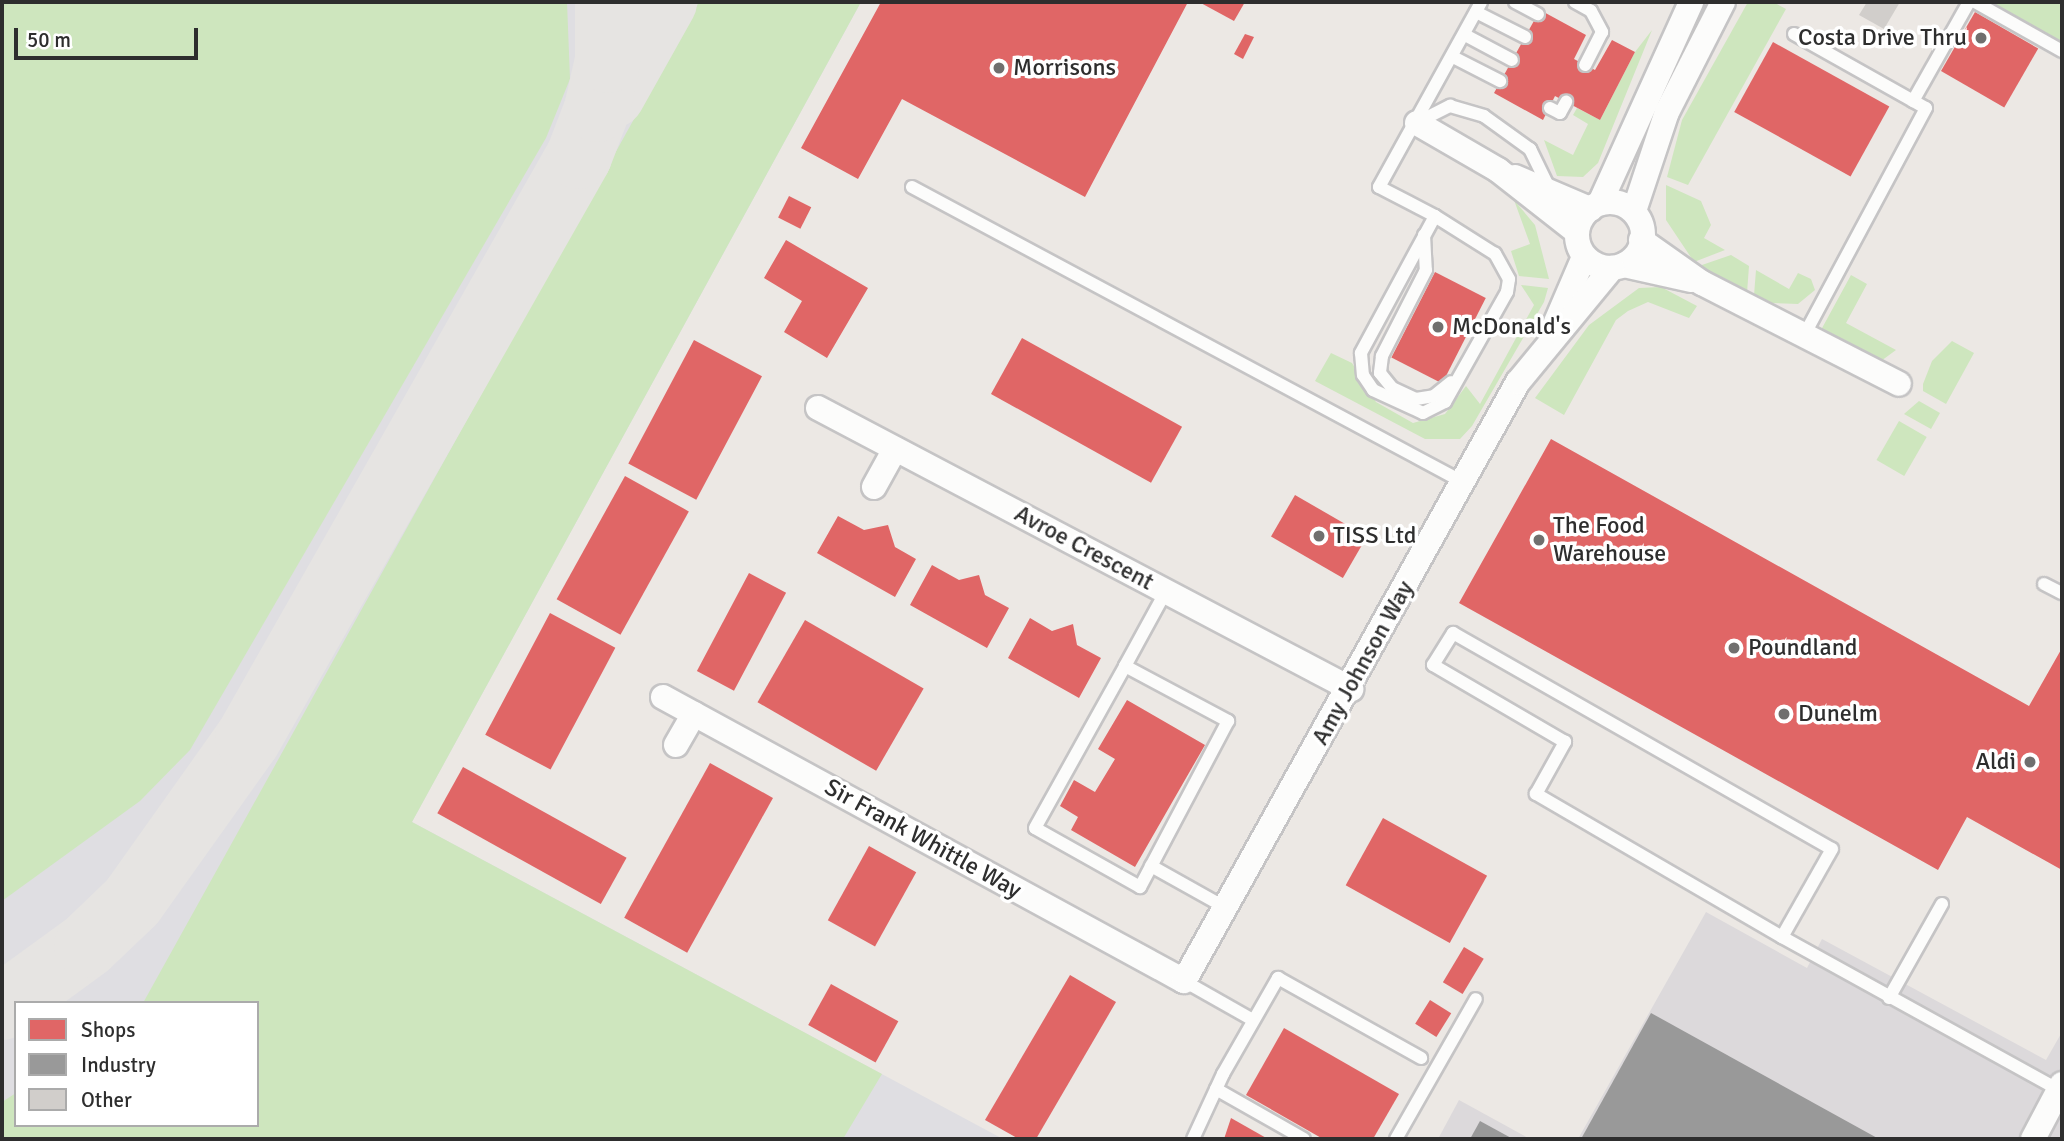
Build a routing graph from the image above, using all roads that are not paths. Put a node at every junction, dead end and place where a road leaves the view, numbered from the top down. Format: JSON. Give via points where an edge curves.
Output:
{"nodes":[{"id":1,"x":1515,"y":2,"type":"edge"},
{"id":2,"x":1575,"y":2,"type":"edge"},
{"id":3,"x":1691,"y":2,"type":"edge"},
{"id":4,"x":1723,"y":2,"type":"edge"},
{"id":5,"x":1972,"y":2,"type":"edge"},
{"id":6,"x":1594,"y":6,"type":"edge"},
{"id":7,"x":1479,"y":7,"type":"edge"},
{"id":8,"x":1538,"y":14,"type":"dead end"},
{"id":9,"x":1794,"y":34,"type":"dead end"},
{"id":10,"x":1465,"y":35,"type":"junction"},
{"id":11,"x":1525,"y":37,"type":"dead end"},
{"id":12,"x":2062,"y":51,"type":"edge"},
{"id":13,"x":1453,"y":57,"type":"junction"},
{"id":14,"x":1512,"y":60,"type":"dead end"},
{"id":15,"x":1585,"y":65,"type":"dead end"},
{"id":16,"x":1500,"y":81,"type":"dead end"},
{"id":17,"x":1913,"y":101,"type":"junction"},
{"id":18,"x":1566,"y":102,"type":"dead end"},
{"id":19,"x":1550,"y":108,"type":"dead end"},
{"id":20,"x":1417,"y":123,"type":"junction"},
{"id":21,"x":1498,"y":170,"type":"junction"},
{"id":22,"x":912,"y":187,"type":"dead end"},
{"id":23,"x":1549,"y":188,"type":"junction"},
{"id":24,"x":1595,"y":206,"type":"junction"},
{"id":25,"x":1634,"y":211,"type":"junction"},
{"id":26,"x":1435,"y":216,"type":"junction"},
{"id":27,"x":1577,"y":232,"type":"junction"},
{"id":28,"x":1424,"y":235,"type":"junction"},
{"id":29,"x":1641,"y":240,"type":"junction"},
{"id":30,"x":1584,"y":257,"type":"junction"},
{"id":31,"x":1618,"y":266,"type":"junction"},
{"id":32,"x":1702,"y":283,"type":"junction"},
{"id":33,"x":1804,"y":336,"type":"junction"},
{"id":34,"x":1545,"y":345,"type":"junction"},
{"id":35,"x":1466,"y":366,"type":"junction"},
{"id":36,"x":1899,"y":384,"type":"dead end"},
{"id":37,"x":818,"y":408,"type":"dead end"},
{"id":38,"x":895,"y":449,"type":"junction"},
{"id":39,"x":1461,"y":481,"type":"junction"},
{"id":40,"x":874,"y":487,"type":"dead end"},
{"id":41,"x":2045,"y":584,"type":"dead end"},
{"id":42,"x":1166,"y":592,"type":"junction"},
{"id":43,"x":2062,"y":593,"type":"edge"},
{"id":44,"x":1125,"y":666,"type":"junction"},
{"id":45,"x":1351,"y":689,"type":"junction"},
{"id":46,"x":663,"y":697,"type":"dead end"},
{"id":47,"x":694,"y":714,"type":"junction"},
{"id":48,"x":676,"y":745,"type":"dead end"},
{"id":49,"x":1151,"y":866,"type":"junction"},
{"id":50,"x":1942,"y":904,"type":"dead end"},
{"id":51,"x":1226,"y":908,"type":"junction"},
{"id":52,"x":1782,"y":937,"type":"junction"},
{"id":53,"x":1184,"y":981,"type":"junction"},
{"id":54,"x":1889,"y":998,"type":"junction"},
{"id":55,"x":1476,"y":999,"type":"dead end"},
{"id":56,"x":1253,"y":1020,"type":"junction"},
{"id":57,"x":1421,"y":1058,"type":"dead end"},
{"id":58,"x":2061,"y":1087,"type":"edge"},
{"id":59,"x":1216,"y":1088,"type":"junction"},
{"id":60,"x":1193,"y":1139,"type":"edge"},
{"id":61,"x":1304,"y":1139,"type":"edge"},
{"id":62,"x":1396,"y":1139,"type":"edge"},
{"id":63,"x":2033,"y":1139,"type":"edge"}],
"edges":[{"from":1,"to":8,"type":"lane"},
{"from":2,"to":6,"type":"lane"},
{"from":3,"to":24,"type":"street"},
{"from":4,"to":25,"type":"street","via":[[1667,112]]},
{"from":5,"to":12,"type":"lane"},
{"from":5,"to":17,"type":"lane"},
{"from":6,"to":15,"type":"lane","via":[[1602,32],[1589,43]]},
{"from":7,"to":10,"type":"lane"},
{"from":7,"to":11,"type":"lane"},
{"from":9,"to":17,"type":"lane"},
{"from":10,"to":13,"type":"lane"},
{"from":10,"to":14,"type":"lane"},
{"from":13,"to":16,"type":"lane"},
{"from":13,"to":20,"type":"lane"},
{"from":17,"to":33,"type":"lane","via":[[1926,108]]},
{"from":18,"to":19,"type":"lane","via":[[1560,113]]},
{"from":20,"to":21,"type":"street"},
{"from":20,"to":23,"type":"lane","via":[[1451,106],[1484,116],[1530,149]]},
{"from":20,"to":26,"type":"lane","via":[[1380,187]]},
{"from":21,"to":23,"type":"street"},
{"from":21,"to":27,"type":"street"},
{"from":22,"to":39,"type":"lane"},
{"from":23,"to":24,"type":"street"},
{"from":24,"to":25,"type":"street","via":[[1619,204]]},
{"from":24,"to":27,"type":"street"},
{"from":25,"to":29,"type":"street","via":[[1642,226]]},
{"from":26,"to":28,"type":"lane"},
{"from":26,"to":35,"type":"lane","via":[[1495,254],[1509,279],[1507,292]]},
{"from":27,"to":30,"type":"street"},
{"from":28,"to":35,"type":"lane","via":[[1426,270],[1382,356],[1380,373],[1392,388],[1424,399],[1441,392]]},
{"from":28,"to":35,"type":"lane","via":[[1362,353],[1363,375],[1373,390],[1423,412],[1445,402]]},
{"from":29,"to":31,"type":"street"},
{"from":29,"to":32,"type":"street"},
{"from":30,"to":31,"type":"street"},
{"from":30,"to":34,"type":"street","name":"Amy Johnson Way"},
{"from":31,"to":32,"type":"street"},
{"from":31,"to":34,"type":"street","name":"Amy Johnson Way"},
{"from":32,"to":33,"type":"street"},
{"from":33,"to":36,"type":"street"},
{"from":34,"to":39,"type":"street","name":"Amy Johnson Way"},
{"from":37,"to":38,"type":"street","name":"Avroe Crescent"},
{"from":38,"to":40,"type":"street"},
{"from":38,"to":42,"type":"street","name":"Avroe Crescent"},
{"from":39,"to":45,"type":"street","name":"Amy Johnson Way"},
{"from":41,"to":43,"type":"lane"},
{"from":42,"to":44,"type":"lane"},
{"from":42,"to":45,"type":"street","name":"Avroe Crescent"},
{"from":44,"to":49,"type":"lane","via":[[1228,721]]},
{"from":44,"to":49,"type":"lane","via":[[1035,828],[1140,887]]},
{"from":45,"to":51,"type":"street","name":"Amy Johnson Way"},
{"from":46,"to":47,"type":"street","name":"Sir Frank Whittle Way"},
{"from":47,"to":48,"type":"street"},
{"from":47,"to":53,"type":"street","name":"Sir Frank Whittle Way"},
{"from":49,"to":51,"type":"lane"},
{"from":50,"to":54,"type":"lane"},
{"from":51,"to":53,"type":"street","name":"Amy Johnson Way"},
{"from":52,"to":52,"type":"lane","via":[[1832,849],[1453,633],[1433,666],[1565,741],[1536,794]]},
{"from":52,"to":54,"type":"lane"},
{"from":53,"to":56,"type":"lane"},
{"from":54,"to":58,"type":"lane"},
{"from":55,"to":62,"type":"lane"},
{"from":56,"to":57,"type":"lane","via":[[1278,978]]},
{"from":56,"to":59,"type":"lane"},
{"from":58,"to":63,"type":"street"},
{"from":59,"to":60,"type":"lane"},
{"from":59,"to":61,"type":"lane"}]}
